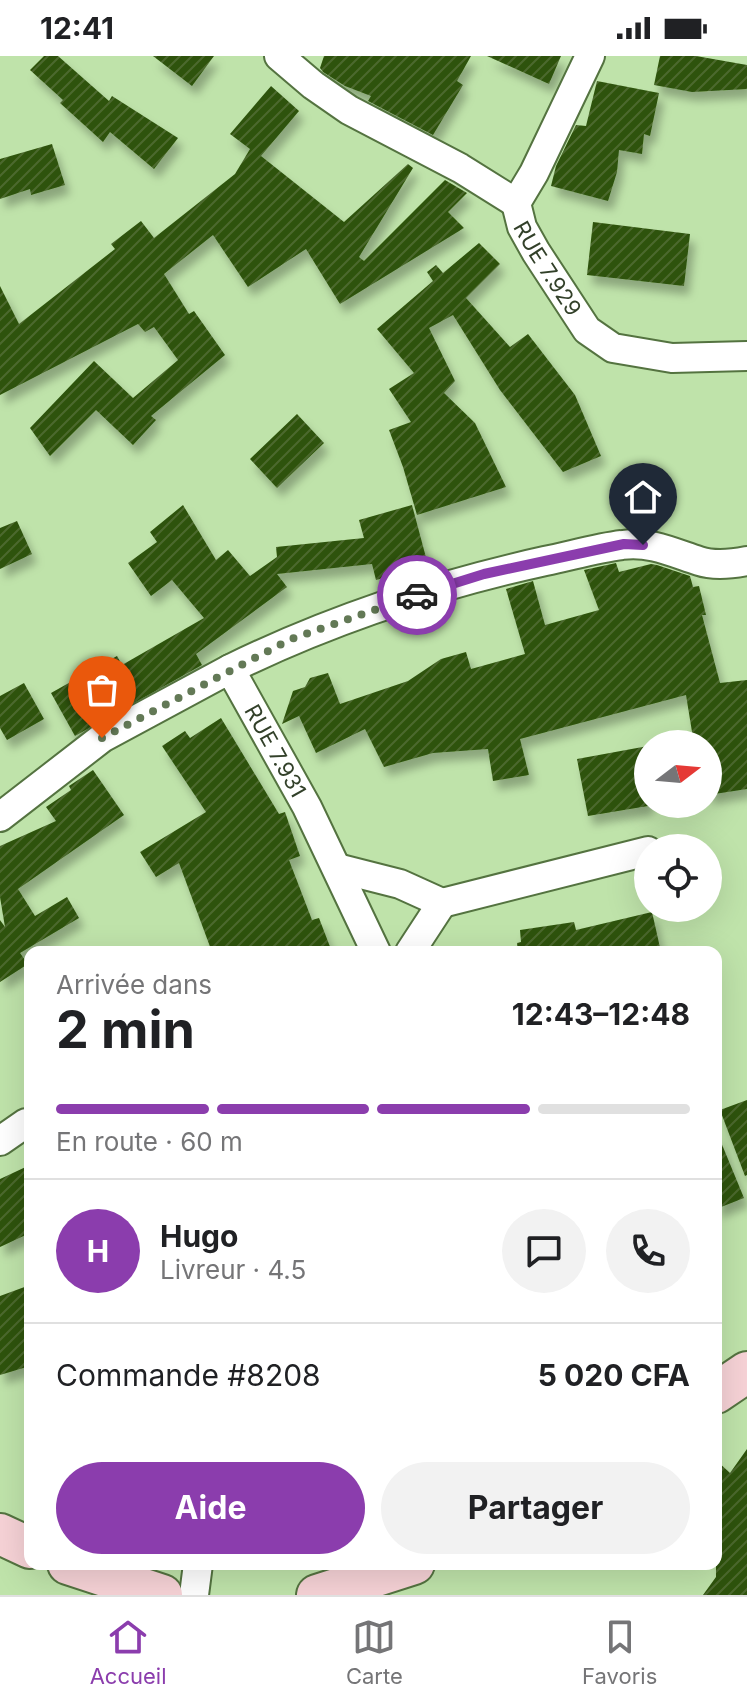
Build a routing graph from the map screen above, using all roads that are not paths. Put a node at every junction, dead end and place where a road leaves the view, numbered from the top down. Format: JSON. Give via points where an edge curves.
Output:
{"nodes":[{"id":1,"x":279,"y":56,"type":"edge"},
{"id":2,"x":590,"y":56,"type":"edge"},
{"id":3,"x":516,"y":203,"type":"junction"},
{"id":4,"x":747,"y":356,"type":"edge"},
{"id":5,"x":747,"y":561,"type":"edge"},
{"id":6,"x":230,"y":669,"type":"junction"},
{"id":7,"x":4,"y":808,"type":"edge"},
{"id":8,"x":634,"y":855,"type":"edge"},
{"id":9,"x":337,"y":868,"type":"junction"},
{"id":10,"x":442,"y":903,"type":"junction"},
{"id":11,"x":373,"y":946,"type":"edge"},
{"id":12,"x":414,"y":946,"type":"edge"},
{"id":13,"x":24,"y":1124,"type":"edge"},
{"id":14,"x":0,"y":1141,"type":"edge"},
{"id":15,"x":747,"y":1372,"type":"edge"},
{"id":16,"x":722,"y":1389,"type":"edge"},
{"id":17,"x":0,"y":1534,"type":"edge"},
{"id":18,"x":24,"y":1545,"type":"edge"},
{"id":19,"x":86,"y":1570,"type":"edge"},
{"id":20,"x":197,"y":1570,"type":"edge"},
{"id":21,"x":395,"y":1570,"type":"edge"},
{"id":22,"x":162,"y":1595,"type":"edge"},
{"id":23,"x":194,"y":1595,"type":"edge"},
{"id":24,"x":317,"y":1595,"type":"edge"}],
"edges":[{"from":1,"to":3,"type":"street","via":[[349,110]]},
{"from":2,"to":3,"type":"street","name":"RUE 7.929"},
{"from":3,"to":4,"type":"street","name":"RUE 7.929","via":[[522,227],[587,330],[613,348],[672,358]]},
{"from":5,"to":6,"type":"street","via":[[701,562],[662,548],[624,544],[484,574],[385,605],[291,639]]},
{"from":6,"to":7,"type":"street","via":[[102,738]]},
{"from":6,"to":9,"type":"street","name":"RUE 7.931"},
{"from":8,"to":10,"type":"street"},
{"from":9,"to":10,"type":"street","via":[[400,884]]},
{"from":9,"to":11,"type":"street","name":"RUE 7.931"},
{"from":10,"to":12,"type":"street"},
{"from":13,"to":14,"type":"street"},
{"from":15,"to":16,"type":"street"},
{"from":17,"to":18,"type":"street"},
{"from":19,"to":22,"type":"street"},
{"from":20,"to":23,"type":"street"},
{"from":21,"to":24,"type":"street"}]}
